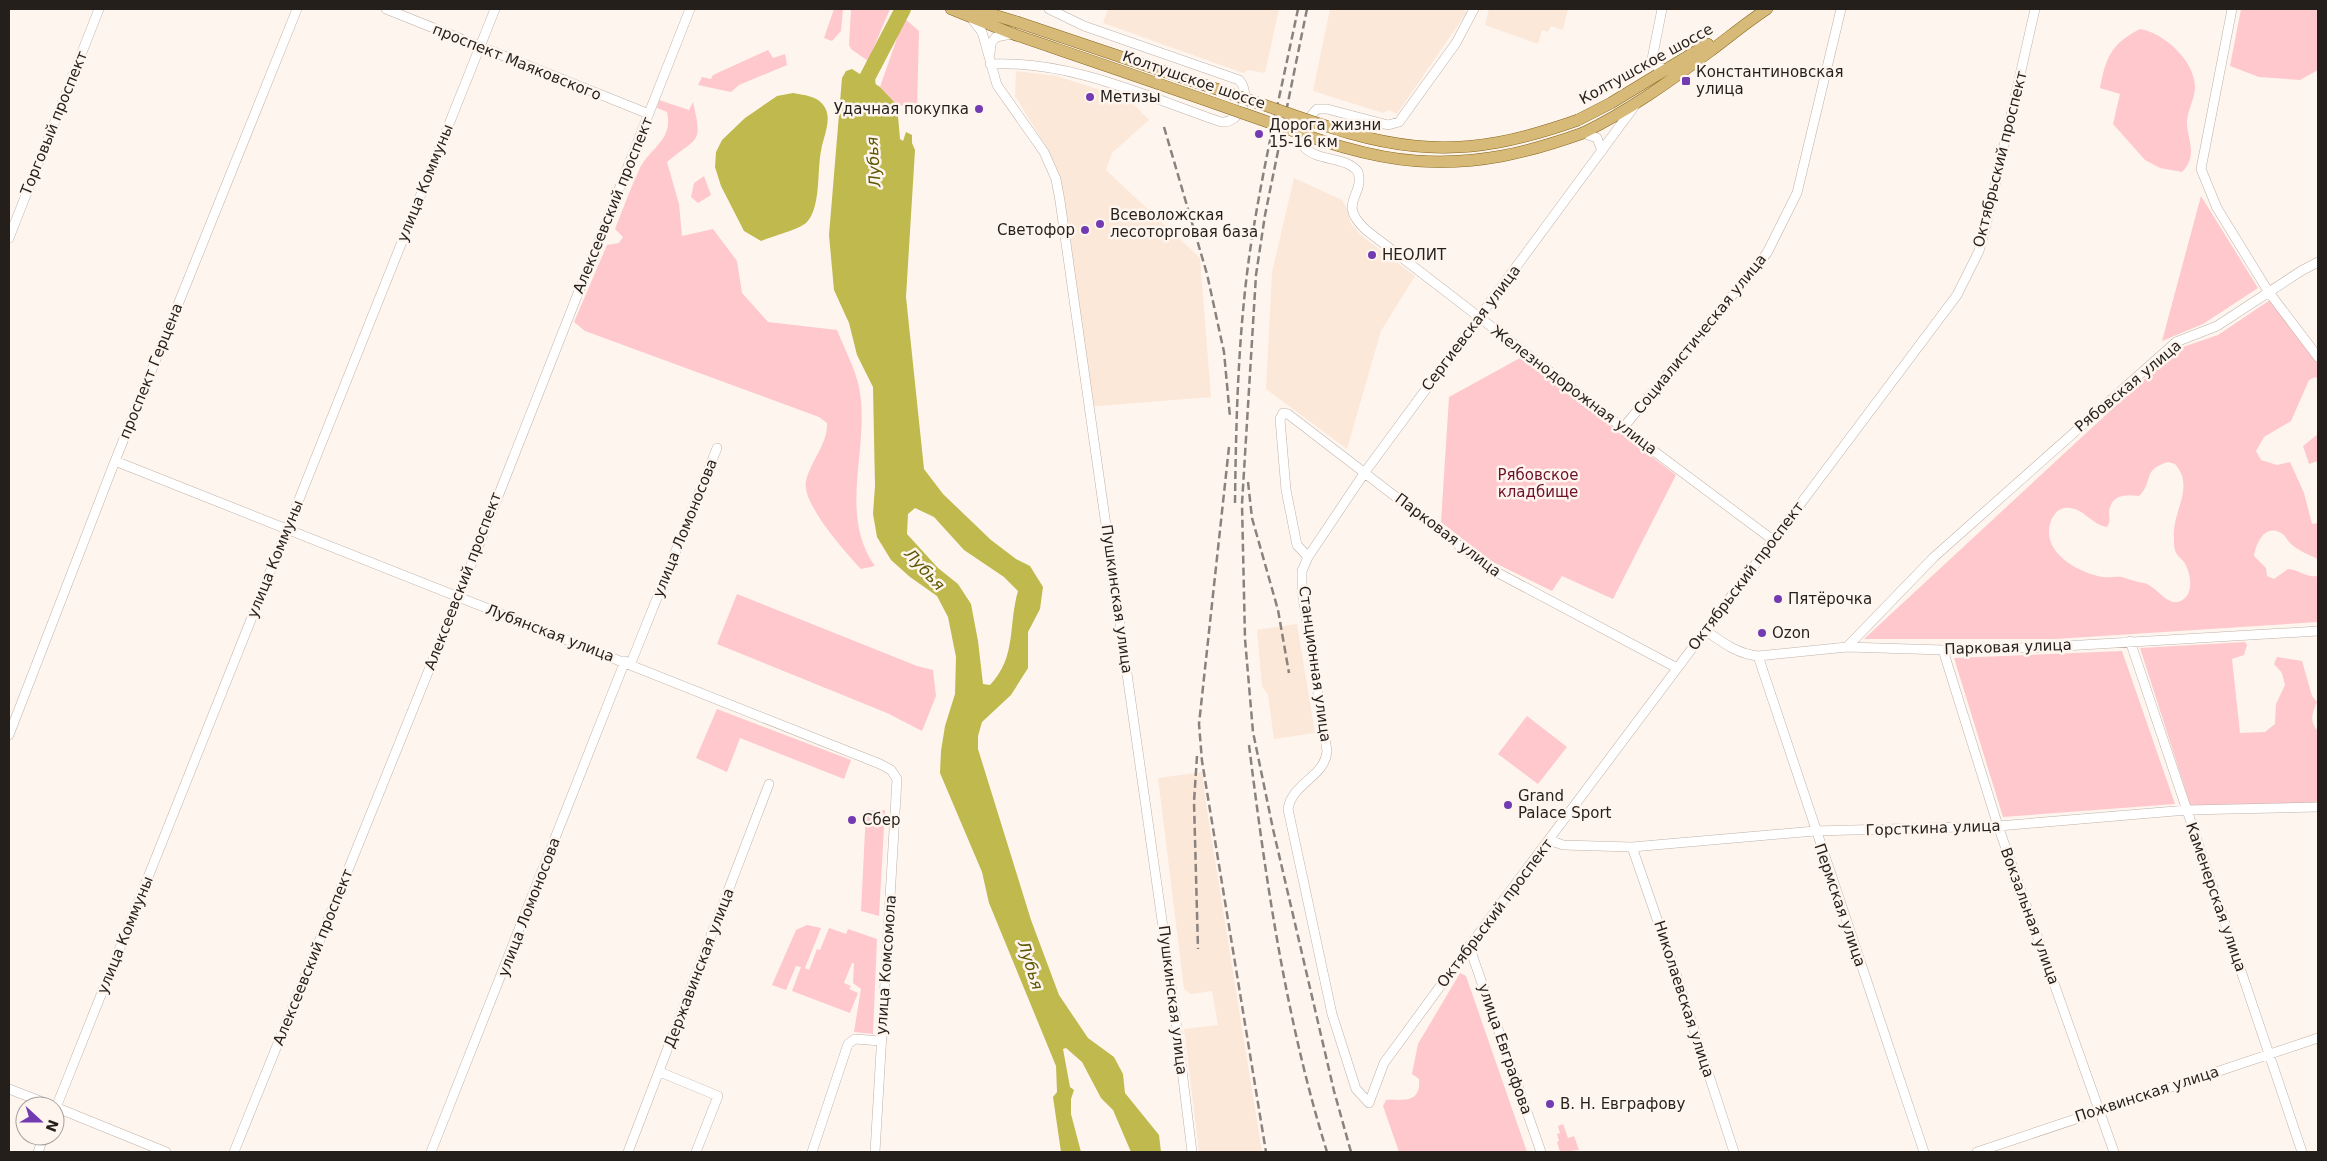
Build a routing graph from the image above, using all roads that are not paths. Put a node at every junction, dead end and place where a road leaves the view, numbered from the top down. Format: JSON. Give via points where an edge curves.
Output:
{"nodes":[{"id":1,"x":99,"y":9,"type":"edge"},
{"id":2,"x":296,"y":9,"type":"edge"},
{"id":3,"x":386,"y":9,"type":"edge"},
{"id":4,"x":495,"y":9,"type":"edge"},
{"id":5,"x":690,"y":9,"type":"edge"},
{"id":6,"x":951,"y":9,"type":"edge"},
{"id":7,"x":999,"y":9,"type":"edge"},
{"id":8,"x":1050,"y":9,"type":"edge"},
{"id":9,"x":1474,"y":9,"type":"edge"},
{"id":10,"x":1662,"y":9,"type":"edge"},
{"id":11,"x":1767,"y":9,"type":"edge"},
{"id":12,"x":1841,"y":9,"type":"edge"},
{"id":13,"x":2035,"y":9,"type":"edge"},
{"id":14,"x":2232,"y":9,"type":"edge"},
{"id":15,"x":975,"y":11,"type":"edge"},
{"id":16,"x":1013,"y":20,"type":"junction"},
{"id":17,"x":1013,"y":34,"type":"junction"},
{"id":18,"x":1728,"y":36,"type":"junction"},
{"id":19,"x":479,"y":48,"type":"junction"},
{"id":20,"x":990,"y":64,"type":"junction"},
{"id":21,"x":1670,"y":68,"type":"junction"},
{"id":22,"x":1639,"y":101,"type":"junction"},
{"id":23,"x":649,"y":114,"type":"junction"},
{"id":24,"x":1583,"y":133,"type":"junction"},
{"id":25,"x":1602,"y":151,"type":"junction"},
{"id":26,"x":9,"y":238,"type":"edge"},
{"id":27,"x":2318,"y":262,"type":"edge"},
{"id":28,"x":2268,"y":291,"type":"junction"},
{"id":29,"x":1478,"y":318,"type":"junction"},
{"id":30,"x":2318,"y":356,"type":"edge"},
{"id":31,"x":1623,"y":428,"type":"junction"},
{"id":32,"x":717,"y":448,"type":"dead end"},
{"id":33,"x":114,"y":460,"type":"junction"},
{"id":34,"x":1365,"y":472,"type":"junction"},
{"id":35,"x":287,"y":530,"type":"junction"},
{"id":36,"x":1773,"y":540,"type":"junction"},
{"id":37,"x":1308,"y":557,"type":"junction"},
{"id":38,"x":458,"y":598,"type":"junction"},
{"id":39,"x":1705,"y":630,"type":"junction"},
{"id":40,"x":2318,"y":631,"type":"edge"},
{"id":41,"x":2130,"y":641,"type":"junction"},
{"id":42,"x":1847,"y":647,"type":"junction"},
{"id":43,"x":1943,"y":650,"type":"junction"},
{"id":44,"x":1758,"y":656,"type":"junction"},
{"id":45,"x":628,"y":662,"type":"junction"},
{"id":46,"x":1677,"y":668,"type":"junction"},
{"id":47,"x":9,"y":735,"type":"edge"},
{"id":48,"x":897,"y":779,"type":"joint"},
{"id":49,"x":769,"y":784,"type":"dead end"},
{"id":50,"x":2318,"y":807,"type":"edge"},
{"id":51,"x":2187,"y":810,"type":"junction"},
{"id":52,"x":1998,"y":826,"type":"junction"},
{"id":53,"x":1815,"y":831,"type":"junction"},
{"id":54,"x":1549,"y":840,"type":"junction"},
{"id":55,"x":1632,"y":847,"type":"junction"},
{"id":56,"x":1470,"y":946,"type":"junction"},
{"id":57,"x":2318,"y":1038,"type":"edge"},
{"id":58,"x":881,"y":1041,"type":"junction"},
{"id":59,"x":2270,"y":1054,"type":"junction"},
{"id":60,"x":660,"y":1072,"type":"junction"},
{"id":61,"x":9,"y":1089,"type":"edge"},
{"id":62,"x":27,"y":1096,"type":"edge"},
{"id":63,"x":59,"y":1096,"type":"edge"},
{"id":64,"x":1369,"y":1103,"type":"joint"},
{"id":65,"x":2100,"y":1109,"type":"junction"},
{"id":66,"x":65,"y":1111,"type":"edge"},
{"id":67,"x":166,"y":1152,"type":"edge"},
{"id":68,"x":234,"y":1152,"type":"edge"},
{"id":69,"x":431,"y":1152,"type":"edge"},
{"id":70,"x":628,"y":1152,"type":"edge"},
{"id":71,"x":696,"y":1152,"type":"edge"},
{"id":72,"x":812,"y":1152,"type":"edge"},
{"id":73,"x":875,"y":1152,"type":"edge"},
{"id":74,"x":1192,"y":1152,"type":"edge"},
{"id":75,"x":1541,"y":1152,"type":"edge"},
{"id":76,"x":1734,"y":1152,"type":"edge"},
{"id":77,"x":1924,"y":1152,"type":"edge"},
{"id":78,"x":1977,"y":1152,"type":"edge"},
{"id":79,"x":2114,"y":1152,"type":"edge"},
{"id":80,"x":2302,"y":1152,"type":"edge"}],
"edges":[{"from":1,"to":26,"type":"street","name":"Торговый проспект"},
{"from":2,"to":33,"type":"street","name":"проспект Герцена"},
{"from":3,"to":19,"type":"street","name":"проспект Маяковского"},
{"from":4,"to":19,"type":"street","name":"улица Коммуны"},
{"from":5,"to":23,"type":"street","name":"Алексеевский проспект"},
{"from":6,"to":15,"type":"main road","name":"Колтушское шоссе"},
{"from":7,"to":16,"type":"street"},
{"from":8,"to":20,"type":"street","via":[[1084,26],[1239,80],[1246,93],[1239,113],[1231,121],[1221,122],[1077,74],[1033,65]]},
{"from":9,"to":29,"type":"street","name":"Железнодорожная улица","via":[[1456,43],[1399,122],[1388,125],[1322,108],[1313,112],[1304,136],[1305,148],[1355,167],[1360,177],[1352,209],[1357,221]]},
{"from":10,"to":21,"type":"street","via":[[1652,59],[1658,68]]},
{"from":11,"to":18,"type":"main road","name":"Колтушское шоссе"},
{"from":12,"to":31,"type":"street","name":"Социалистическая улица","via":[[1797,193],[1767,253]]},
{"from":13,"to":36,"type":"street","name":"Октябрьский проспект","via":[[1986,225],[1968,274],[1957,295]]},
{"from":14,"to":28,"type":"street","via":[[2201,169],[2217,208]]},
{"from":15,"to":16,"type":"main road","name":"Колтушское шоссе"},
{"from":15,"to":17,"type":"main road","name":"Колтушское шоссе"},
{"from":15,"to":20,"type":"street","name":"Пушкинская улица"},
{"from":16,"to":21,"type":"main road","name":"Колтушское шоссе","bridge":true,"via":[[1305,119],[1392,143],[1417,146],[1465,147],[1532,136],[1578,120]]},
{"from":17,"to":20,"type":"street","via":[[996,37],[990,52]]},
{"from":17,"to":24,"type":"main road","name":"Колтушское шоссе","bridge":true,"via":[[1300,133],[1390,157],[1417,161],[1500,157],[1536,150]]},
{"from":18,"to":21,"type":"main road","name":"Колтушское шоссе","via":[[1708,44]]},
{"from":18,"to":22,"type":"main road","name":"Колтушское шоссе"},
{"from":19,"to":23,"type":"street","name":"проспект Маяковского"},
{"from":19,"to":35,"type":"street","name":"улица Коммуны"},
{"from":20,"to":74,"type":"street","name":"Пушкинская улица","via":[[1000,92],[1044,152],[1054,173],[1060,201]]},
{"from":22,"to":24,"type":"main road","name":"Колтушское шоссе","via":[[1618,116]]},
{"from":22,"to":25,"type":"street","name":"Сергиевская улица"},
{"from":23,"to":38,"type":"street","name":"Алексеевский проспект"},
{"from":24,"to":25,"type":"street","via":[[1597,138]]},
{"from":25,"to":29,"type":"street","name":"Сергиевская улица"},
{"from":27,"to":28,"type":"street","name":"Рябовская улица"},
{"from":28,"to":30,"type":"street"},
{"from":28,"to":42,"type":"street","name":"Рябовская улица","via":[[2217,326],[2176,342],[1934,558]]},
{"from":29,"to":31,"type":"street","name":"Железнодорожная улица"},
{"from":29,"to":34,"type":"street","name":"Сергиевская улица"},
{"from":31,"to":36,"type":"street","name":"Железнодорожная улица"},
{"from":32,"to":45,"type":"street","name":"улица Ломоносова"},
{"from":33,"to":35,"type":"street","name":"Лубянская улица"},
{"from":33,"to":47,"type":"street","name":"проспект Герцена"},
{"from":34,"to":37,"type":"street","name":"Сергиевская улица"},
{"from":34,"to":37,"type":"street","name":"Парковая улица","via":[[1283,413],[1280,419],[1286,490],[1298,545]]},
{"from":34,"to":46,"type":"street","name":"Парковая улица","via":[[1487,567]]},
{"from":35,"to":38,"type":"street","name":"Лубянская улица"},
{"from":35,"to":63,"type":"street","name":"улица Коммуны"},
{"from":36,"to":39,"type":"street","name":"Октябрьский проспект"},
{"from":37,"to":64,"type":"street","name":"Станционная улица","via":[[1302,571],[1302,591],[1327,759],[1323,767],[1295,792],[1288,809],[1332,1014],[1356,1089]]},
{"from":38,"to":45,"type":"street","name":"Лубянская улица"},
{"from":38,"to":68,"type":"street","name":"Алексеевский проспект"},
{"from":39,"to":44,"type":"street","name":"Парковая улица","via":[[1733,650]]},
{"from":39,"to":46,"type":"street","name":"Октябрьский проспект"},
{"from":40,"to":41,"type":"street","name":"Парковая улица"},
{"from":41,"to":43,"type":"street","name":"Парковая улица"},
{"from":41,"to":51,"type":"street","name":"Каменерская улица"},
{"from":42,"to":43,"type":"street","name":"Парковая улица"},
{"from":42,"to":44,"type":"street","name":"Парковая улица"},
{"from":43,"to":52,"type":"street","name":"Вокзальная улица"},
{"from":44,"to":53,"type":"street","name":"Пермская улица"},
{"from":45,"to":48,"type":"street","name":"Лубянская улица","via":[[880,764],[891,770]]},
{"from":45,"to":69,"type":"street","name":"улица Ломоносова"},
{"from":46,"to":54,"type":"street","name":"Октябрьский проспект"},
{"from":48,"to":58,"type":"street","name":"улица Комсомола"},
{"from":49,"to":60,"type":"street","name":"Державинская улица"},
{"from":50,"to":51,"type":"street","name":"Горсткина улица"},
{"from":51,"to":52,"type":"street","name":"Горсткина улица"},
{"from":51,"to":59,"type":"street","name":"Каменерская улица"},
{"from":52,"to":53,"type":"street","name":"Горсткина улица"},
{"from":52,"to":65,"type":"street","name":"Вокзальная улица"},
{"from":53,"to":55,"type":"street","name":"Горсткина улица"},
{"from":53,"to":77,"type":"street","name":"Пермская улица"},
{"from":54,"to":55,"type":"street","name":"Горсткина улица","via":[[1563,845]]},
{"from":54,"to":56,"type":"street","name":"Октябрьский проспект"},
{"from":55,"to":76,"type":"street","name":"Николаевская улица"},
{"from":56,"to":64,"type":"street","name":"Октябрьский проспект","via":[[1384,1063]]},
{"from":56,"to":75,"type":"street","name":"улица Евграфова"},
{"from":57,"to":59,"type":"street","name":"Пожвинская улица"},
{"from":58,"to":72,"type":"street","via":[[855,1039],[848,1044]]},
{"from":58,"to":73,"type":"street","name":"улица Комсомола"},
{"from":59,"to":65,"type":"street","name":"Пожвинская улица"},
{"from":59,"to":80,"type":"street","name":"Каменерская улица"},
{"from":60,"to":70,"type":"street","name":"Державинская улица"},
{"from":60,"to":71,"type":"street","via":[[718,1096]]},
{"from":61,"to":62,"type":"street"},
{"from":65,"to":78,"type":"street","name":"Пожвинская улица"},
{"from":65,"to":79,"type":"street","name":"Вокзальная улица"},
{"from":66,"to":67,"type":"street"}]}
